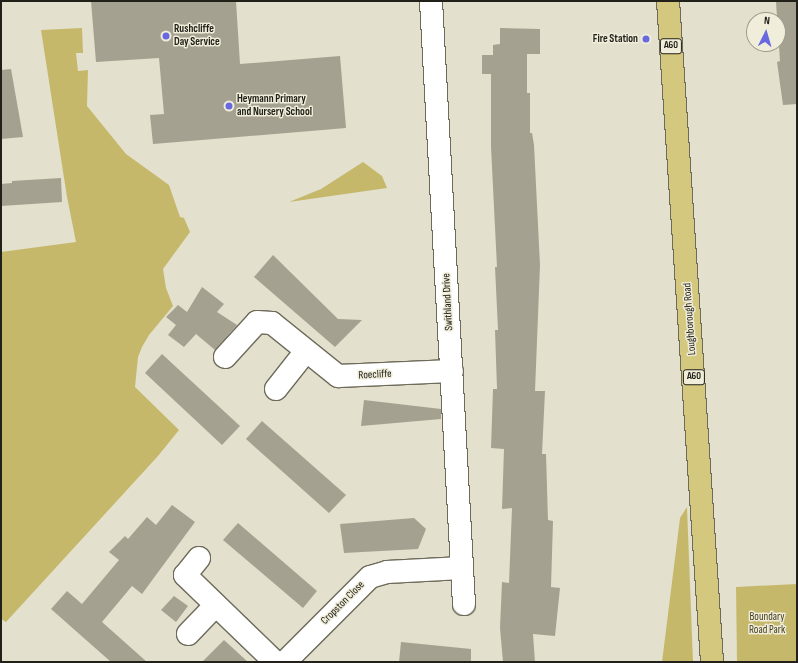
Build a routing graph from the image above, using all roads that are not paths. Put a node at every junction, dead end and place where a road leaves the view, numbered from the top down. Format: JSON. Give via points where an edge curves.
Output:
{"nodes":[{"id":1,"x":431,"y":1,"type":"edge"},
{"id":2,"x":668,"y":1,"type":"edge"},
{"id":3,"x":306,"y":351,"type":"junction"},
{"id":4,"x":225,"y":356,"type":"dead end"},
{"id":5,"x":452,"y":370,"type":"junction"},
{"id":6,"x":276,"y":389,"type":"dead end"},
{"id":7,"x":199,"y":558,"type":"dead end"},
{"id":8,"x":462,"y":568,"type":"junction"},
{"id":9,"x":464,"y":604,"type":"dead end"},
{"id":10,"x":216,"y":605,"type":"junction"},
{"id":11,"x":188,"y":634,"type":"dead end"},
{"id":12,"x":274,"y":662,"type":"edge"},
{"id":13,"x":285,"y":662,"type":"edge"},
{"id":14,"x":712,"y":662,"type":"edge"}],
"edges":[{"from":1,"to":5,"type":"street","name":"Swithland Drive"},
{"from":2,"to":14,"type":"main road","name":"Loughborough Road","number":"A60"},
{"from":3,"to":4,"type":"street","name":"Roecliffe","via":[[272,323],[257,322]]},
{"from":3,"to":5,"type":"street","name":"Roecliffe","via":[[338,376]]},
{"from":3,"to":6,"type":"street"},
{"from":5,"to":8,"type":"street","name":"Swithland Drive"},
{"from":7,"to":10,"type":"street","via":[[185,575]]},
{"from":8,"to":9,"type":"street","name":"Swithland Drive"},
{"from":8,"to":13,"type":"street","name":"Cropston Close","via":[[387,572],[370,577]]},
{"from":10,"to":11,"type":"street"},
{"from":10,"to":12,"type":"street"}]}
